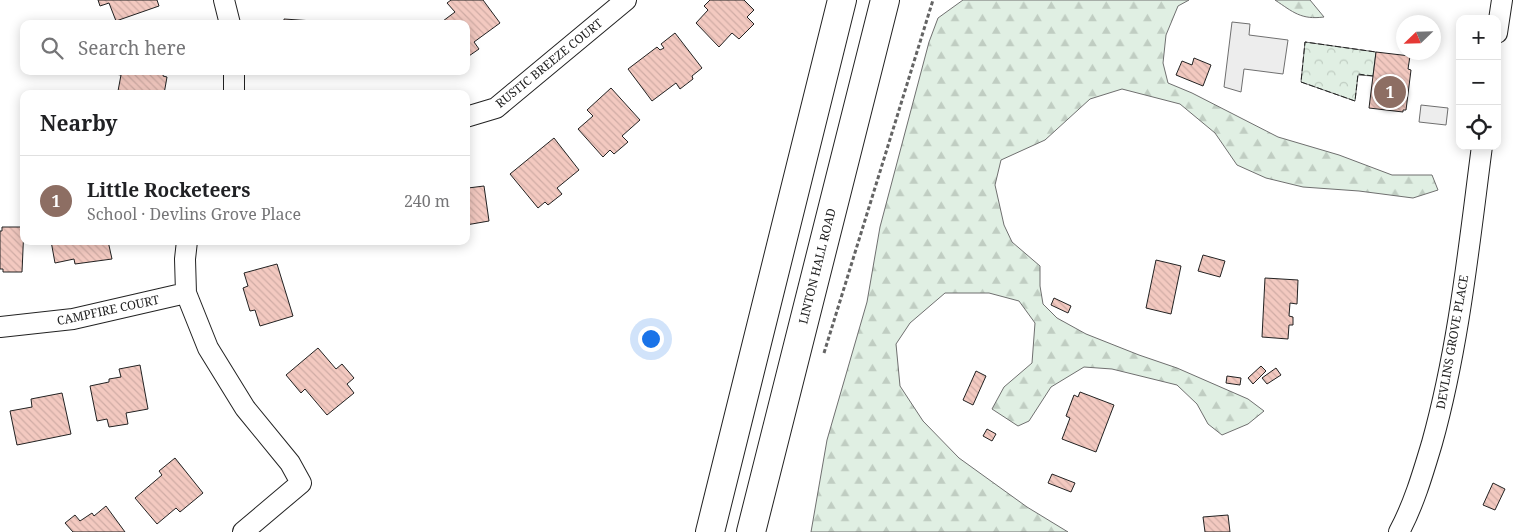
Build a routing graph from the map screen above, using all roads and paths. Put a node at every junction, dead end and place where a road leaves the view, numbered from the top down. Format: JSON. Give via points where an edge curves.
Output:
{"nodes":[{"id":1,"x":224,"y":0,"type":"edge"},
{"id":2,"x":626,"y":0,"type":"edge"},
{"id":3,"x":842,"y":0,"type":"edge"},
{"id":4,"x":884,"y":0,"type":"edge"},
{"id":5,"x":933,"y":0,"type":"edge"},
{"id":6,"x":1502,"y":0,"type":"edge"},
{"id":7,"x":1500,"y":15,"type":"edge"},
{"id":8,"x":229,"y":20,"type":"edge"},
{"id":9,"x":234,"y":75,"type":"edge"},
{"id":10,"x":234,"y":90,"type":"edge"},
{"id":11,"x":470,"y":116,"type":"edge"},
{"id":12,"x":1481,"y":150,"type":"edge"},
{"id":13,"x":187,"y":245,"type":"edge"},
{"id":14,"x":186,"y":293,"type":"junction"},
{"id":15,"x":0,"y":327,"type":"edge"},
{"id":16,"x":823,"y":356,"type":"dead end"},
{"id":17,"x":243,"y":532,"type":"edge"},
{"id":18,"x":710,"y":532,"type":"edge"},
{"id":19,"x":751,"y":532,"type":"edge"},
{"id":20,"x":1400,"y":532,"type":"edge"}],
"edges":[{"from":1,"to":8,"type":"street"},
{"from":2,"to":11,"type":"street","name":"RUSTIC BREEZE COURT","via":[[496,108]]},
{"from":3,"to":18,"type":"main road"},
{"from":4,"to":19,"type":"main road","name":"LINTON HALL ROAD"},
{"from":5,"to":16,"type":"path"},
{"from":6,"to":7,"type":"street"},
{"from":9,"to":10,"type":"street"},
{"from":12,"to":20,"type":"street","name":"DEVLINS GROVE PLACE","via":[[1456,336],[1444,396],[1416,495]]},
{"from":13,"to":14,"type":"street"},
{"from":14,"to":15,"type":"street","name":"CAMPFIRE COURT","via":[[73,319]]},
{"from":14,"to":17,"type":"street","via":[[208,348],[245,408],[290,463],[301,483]]}]}
